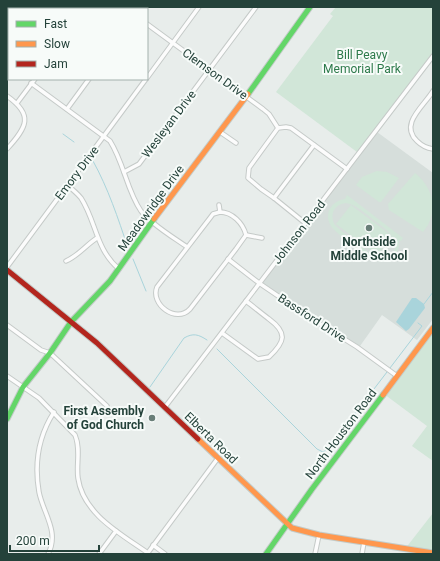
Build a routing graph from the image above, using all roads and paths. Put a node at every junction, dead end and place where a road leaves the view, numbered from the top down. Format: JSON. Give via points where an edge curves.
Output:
{"nodes":[{"id":1,"x":199,"y":7,"type":"edge"},
{"id":2,"x":256,"y":7,"type":"edge"},
{"id":3,"x":310,"y":7,"type":"edge"},
{"id":4,"x":148,"y":25,"type":"edge"},
{"id":5,"x":173,"y":43,"type":"junction"},
{"id":6,"x":433,"y":56,"type":"edge"},
{"id":7,"x":210,"y":71,"type":"junction"},
{"id":8,"x":148,"y":77,"type":"edge"},
{"id":9,"x":33,"y":80,"type":"edge"},
{"id":10,"x":88,"y":80,"type":"edge"},
{"id":11,"x":146,"y":80,"type":"edge"},
{"id":12,"x":31,"y":83,"type":"junction"},
{"id":13,"x":433,"y":91,"type":"edge"},
{"id":14,"x":7,"y":96,"type":"edge"},
{"id":15,"x":246,"y":97,"type":"junction"},
{"id":16,"x":17,"y":103,"type":"junction"},
{"id":17,"x":67,"y":109,"type":"junction"},
{"id":18,"x":278,"y":128,"type":"junction"},
{"id":19,"x":220,"y":132,"type":"junction"},
{"id":20,"x":104,"y":137,"type":"junction"},
{"id":21,"x":236,"y":143,"type":"dead end"},
{"id":22,"x":314,"y":145,"type":"junction"},
{"id":23,"x":433,"y":148,"type":"edge"},
{"id":24,"x":7,"y":149,"type":"edge"},
{"id":25,"x":347,"y":169,"type":"junction"},
{"id":26,"x":124,"y":172,"type":"junction"},
{"id":27,"x":67,"y":185,"type":"junction"},
{"id":28,"x":274,"y":198,"type":"junction"},
{"id":29,"x":219,"y":205,"type":"dead end"},
{"id":30,"x":220,"y":212,"type":"junction"},
{"id":31,"x":152,"y":222,"type":"junction"},
{"id":32,"x":305,"y":223,"type":"junction"},
{"id":33,"x":246,"y":235,"type":"junction"},
{"id":34,"x":97,"y":238,"type":"junction"},
{"id":35,"x":262,"y":238,"type":"dead end"},
{"id":36,"x":188,"y":247,"type":"junction"},
{"id":37,"x":228,"y":259,"type":"junction"},
{"id":38,"x":66,"y":261,"type":"dead end"},
{"id":39,"x":7,"y":267,"type":"edge"},
{"id":40,"x":119,"y":269,"type":"junction"},
{"id":41,"x":7,"y":270,"type":"edge"},
{"id":42,"x":259,"y":283,"type":"junction"},
{"id":43,"x":246,"y":301,"type":"junction"},
{"id":44,"x":71,"y":322,"type":"junction"},
{"id":45,"x":7,"y":325,"type":"edge"},
{"id":46,"x":433,"y":328,"type":"edge"},
{"id":47,"x":222,"y":333,"type":"junction"},
{"id":48,"x":50,"y":353,"type":"junction"},
{"id":49,"x":7,"y":376,"type":"edge"},
{"id":50,"x":397,"y":376,"type":"junction"},
{"id":51,"x":23,"y":387,"type":"junction"},
{"id":52,"x":107,"y":406,"type":"dead end"},
{"id":53,"x":165,"y":408,"type":"junction"},
{"id":54,"x":54,"y":412,"type":"junction"},
{"id":55,"x":7,"y":420,"type":"edge"},
{"id":56,"x":218,"y":458,"type":"junction"},
{"id":57,"x":287,"y":524,"type":"junction"},
{"id":58,"x":116,"y":530,"type":"junction"},
{"id":59,"x":319,"y":535,"type":"junction"},
{"id":60,"x":364,"y":542,"type":"junction"},
{"id":61,"x":153,"y":545,"type":"junction"},
{"id":62,"x":433,"y":553,"type":"edge"},
{"id":63,"x":48,"y":554,"type":"edge"},
{"id":64,"x":99,"y":554,"type":"edge"},
{"id":65,"x":147,"y":554,"type":"edge"},
{"id":66,"x":165,"y":554,"type":"edge"},
{"id":67,"x":266,"y":554,"type":"edge"},
{"id":68,"x":316,"y":554,"type":"edge"},
{"id":69,"x":362,"y":554,"type":"edge"}],
"edges":[{"from":1,"to":5,"type":"street","name":"Emory Drive"},
{"from":2,"to":7,"type":"street","name":"Wesleyan Drive"},
{"from":3,"to":15,"type":"street","name":"Meadowridge Drive"},
{"from":4,"to":5,"type":"street","name":"Clemson Drive"},
{"from":5,"to":7,"type":"street","name":"Clemson Drive"},
{"from":5,"to":8,"type":"street","name":"Emory Drive"},
{"from":6,"to":25,"type":"street","name":"Johnson Road"},
{"from":7,"to":15,"type":"street","name":"Clemson Drive"},
{"from":7,"to":26,"type":"street","name":"Wesleyan Drive","via":[[139,164]]},
{"from":9,"to":12,"type":"street"},
{"from":10,"to":17,"type":"street"},
{"from":11,"to":20,"type":"street","name":"Emory Drive"},
{"from":12,"to":16,"type":"street"},
{"from":12,"to":17,"type":"street"},
{"from":13,"to":23,"type":"street","via":[[415,114],[410,131],[425,147]]},
{"from":14,"to":16,"type":"street"},
{"from":15,"to":18,"type":"street","name":"Clemson Drive","via":[[269,114]]},
{"from":15,"to":19,"type":"street","name":"Meadowridge Drive"},
{"from":16,"to":24,"type":"street","via":[[25,124]]},
{"from":17,"to":20,"type":"street"},
{"from":18,"to":22,"type":"street","via":[[291,128]]},
{"from":18,"to":28,"type":"street","via":[[248,172],[248,178],[253,183]]},
{"from":19,"to":21,"type":"street"},
{"from":19,"to":31,"type":"street","name":"Meadowridge Drive"},
{"from":20,"to":26,"type":"street","via":[[115,149]]},
{"from":20,"to":27,"type":"street","name":"Emory Drive"},
{"from":22,"to":25,"type":"street"},
{"from":22,"to":28,"type":"street"},
{"from":25,"to":32,"type":"street","name":"Johnson Road"},
{"from":26,"to":31,"type":"street","via":[[138,206]]},
{"from":27,"to":34,"type":"street","via":[[80,196]]},
{"from":27,"to":39,"type":"street","name":"Emory Drive"},
{"from":28,"to":32,"type":"street"},
{"from":29,"to":30,"type":"street"},
{"from":30,"to":33,"type":"street","via":[[229,214],[242,224]]},
{"from":30,"to":36,"type":"street","via":[[210,218]]},
{"from":31,"to":36,"type":"street"},
{"from":31,"to":40,"type":"street","name":"Meadowridge Drive"},
{"from":32,"to":42,"type":"street","name":"Johnson Road"},
{"from":33,"to":35,"type":"street"},
{"from":33,"to":37,"type":"street"},
{"from":34,"to":38,"type":"street"},
{"from":34,"to":40,"type":"street","via":[[111,262]]},
{"from":36,"to":37,"type":"street","via":[[157,287],[155,296],[160,304],[178,316],[190,310]]},
{"from":37,"to":42,"type":"street","name":"Bassford Drive"},
{"from":40,"to":44,"type":"street","name":"Meadowridge Drive"},
{"from":41,"to":44,"type":"street","name":"Elberta Road"},
{"from":42,"to":43,"type":"street","name":"Johnson Road"},
{"from":42,"to":50,"type":"street","name":"Bassford Drive"},
{"from":43,"to":47,"type":"street","name":"Johnson Road"},
{"from":43,"to":47,"type":"street","via":[[280,328],[283,335],[276,349],[269,357],[258,359]]},
{"from":44,"to":48,"type":"street","name":"Meadowridge Drive"},
{"from":44,"to":53,"type":"street","name":"Elberta Road","via":[[103,348]]},
{"from":45,"to":48,"type":"street","via":[[41,350]]},
{"from":46,"to":50,"type":"street","name":"North Houston Road"},
{"from":47,"to":53,"type":"street","name":"Johnson Road"},
{"from":48,"to":51,"type":"street","name":"Meadowridge Drive"},
{"from":48,"to":52,"type":"street"},
{"from":49,"to":51,"type":"street"},
{"from":50,"to":57,"type":"street","name":"North Houston Road"},
{"from":51,"to":54,"type":"street"},
{"from":51,"to":55,"type":"street","name":"Meadowridge Drive"},
{"from":53,"to":56,"type":"street","name":"Elberta Road"},
{"from":54,"to":58,"type":"street","via":[[75,435],[78,442],[76,465],[81,492],[94,513]]},
{"from":54,"to":63,"type":"street","via":[[41,437],[37,472],[40,493],[52,531]]},
{"from":56,"to":57,"type":"street","name":"Elberta Road"},
{"from":56,"to":61,"type":"street"},
{"from":57,"to":59,"type":"street","name":"Elberta Road","via":[[292,528]]},
{"from":57,"to":67,"type":"street","name":"North Houston Road"},
{"from":58,"to":64,"type":"street"},
{"from":58,"to":65,"type":"street"},
{"from":59,"to":60,"type":"street","name":"Elberta Road"},
{"from":59,"to":68,"type":"street"},
{"from":60,"to":62,"type":"street","name":"Elberta Road"},
{"from":60,"to":69,"type":"street"},
{"from":61,"to":65,"type":"street"},
{"from":61,"to":66,"type":"street"}]}
